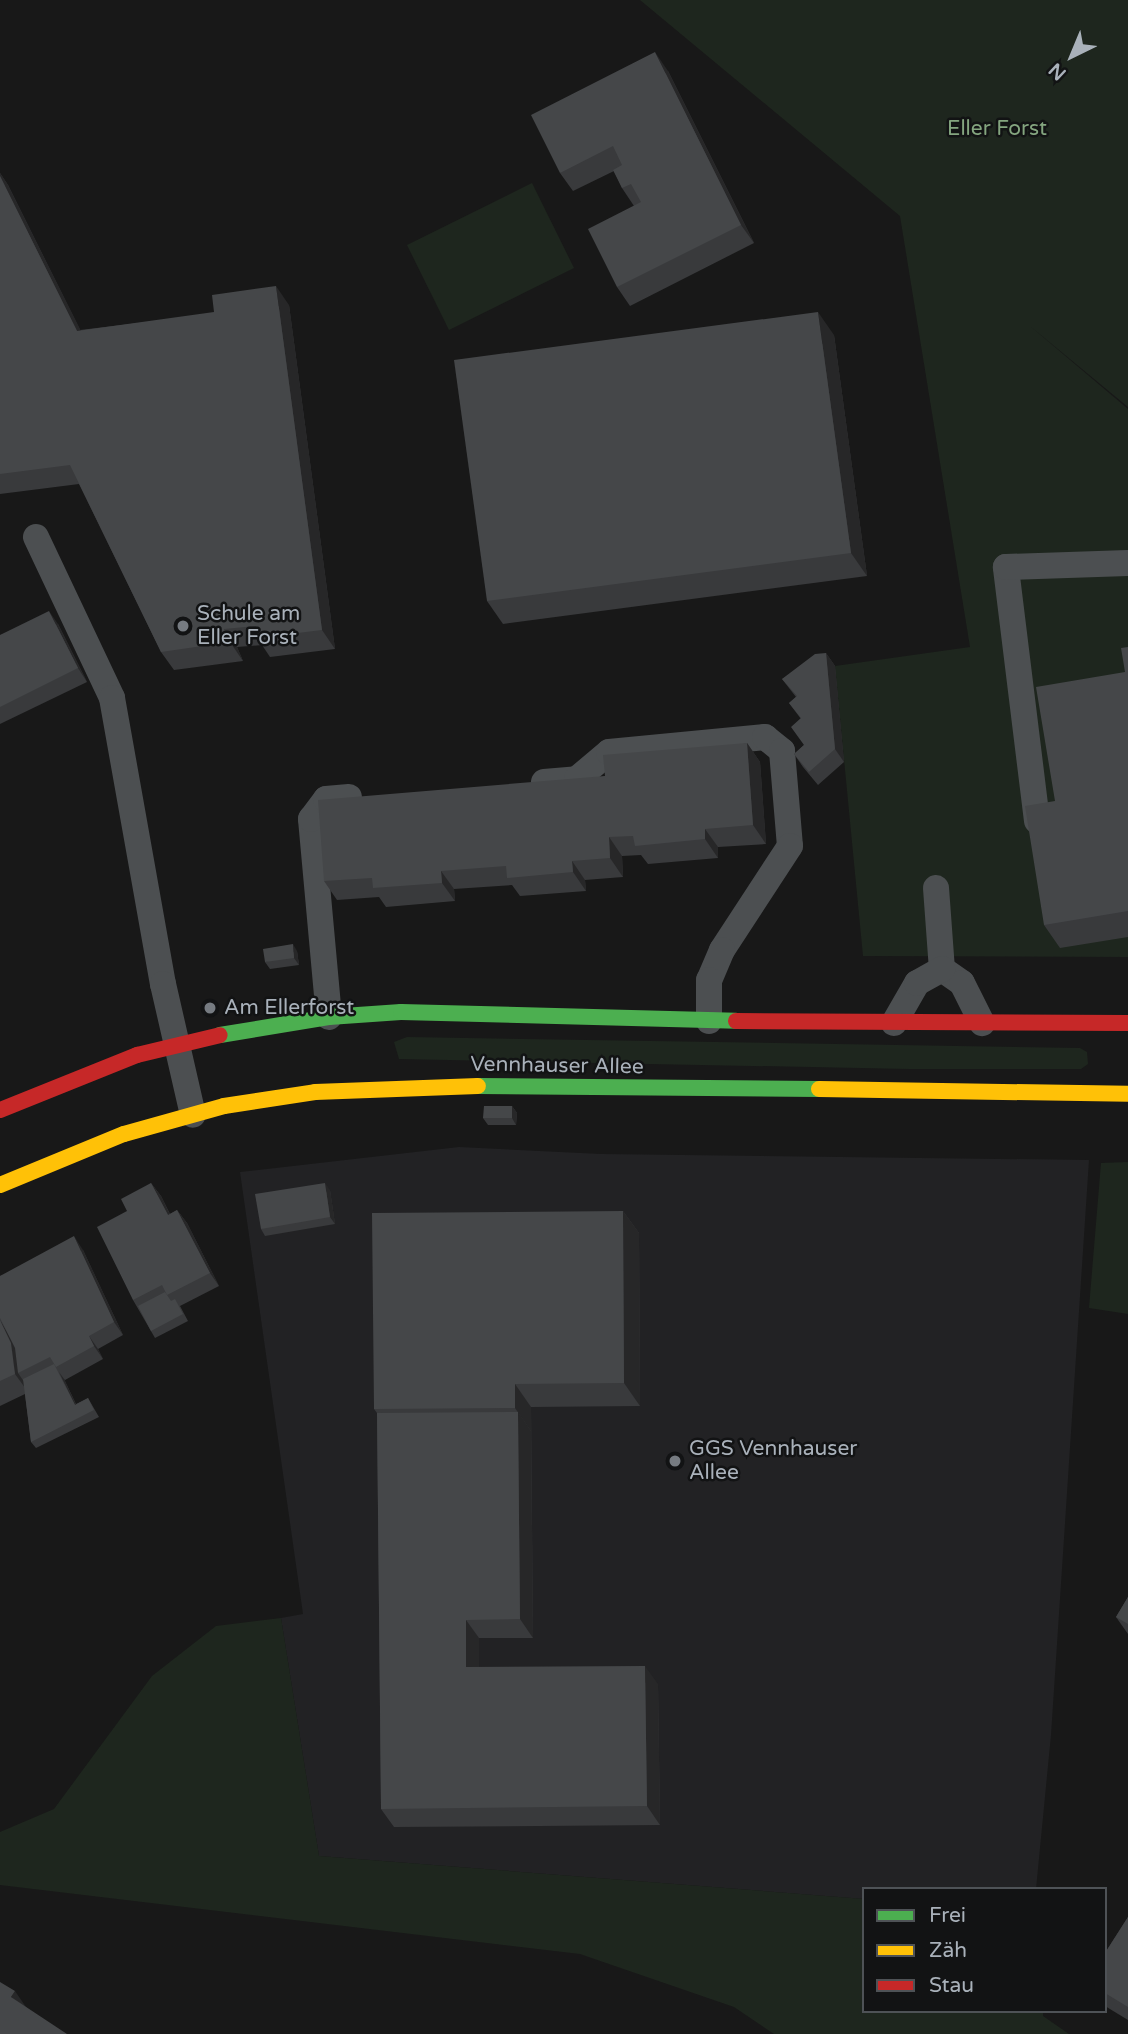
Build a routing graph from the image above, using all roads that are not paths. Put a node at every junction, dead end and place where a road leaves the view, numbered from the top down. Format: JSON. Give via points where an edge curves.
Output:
{"nodes":[{"id":1,"x":36,"y":537,"type":"dead end"},
{"id":2,"x":1128,"y":563,"type":"edge"},
{"id":3,"x":521,"y":784,"type":"edge"},
{"id":4,"x":382,"y":795,"type":"edge"},
{"id":5,"x":1037,"y":821,"type":"edge"},
{"id":6,"x":936,"y":888,"type":"dead end"},
{"id":7,"x":942,"y":969,"type":"junction"},
{"id":8,"x":329,"y":1017,"type":"junction"},
{"id":9,"x":709,"y":1021,"type":"junction"},
{"id":10,"x":894,"y":1023,"type":"junction"},
{"id":11,"x":982,"y":1023,"type":"junction"},
{"id":12,"x":1128,"y":1023,"type":"edge"},
{"id":13,"x":176,"y":1045,"type":"junction"},
{"id":14,"x":1128,"y":1094,"type":"edge"},
{"id":15,"x":0,"y":1110,"type":"edge"},
{"id":16,"x":193,"y":1115,"type":"junction"},
{"id":17,"x":0,"y":1185,"type":"edge"}],
"edges":[{"from":1,"to":13,"type":"lane","via":[[112,698]]},
{"from":2,"to":5,"type":"lane","via":[[1006,567]]},
{"from":3,"to":9,"type":"lane","via":[[577,779],[609,752],[765,737],[782,751],[790,846],[722,950],[709,980]]},
{"from":4,"to":8,"type":"lane","via":[[326,799],[311,818]]},
{"from":6,"to":7,"type":"lane"},
{"from":7,"to":10,"type":"lane","via":[[917,983]]},
{"from":7,"to":11,"type":"lane","via":[[962,983]]},
{"from":8,"to":9,"type":"main road","via":[[401,1013]]},
{"from":8,"to":13,"type":"main road"},
{"from":9,"to":10,"type":"main road"},
{"from":10,"to":11,"type":"main road"},
{"from":11,"to":12,"type":"main road"},
{"from":13,"to":15,"type":"main road","via":[[89,1073]]},
{"from":13,"to":16,"type":"lane"},
{"from":14,"to":16,"type":"main road","name":"Vennhauser Allee","via":[[412,1086],[314,1092]]},
{"from":16,"to":17,"type":"main road","name":"Vennhauser Allee","via":[[76,1151]]}]}
